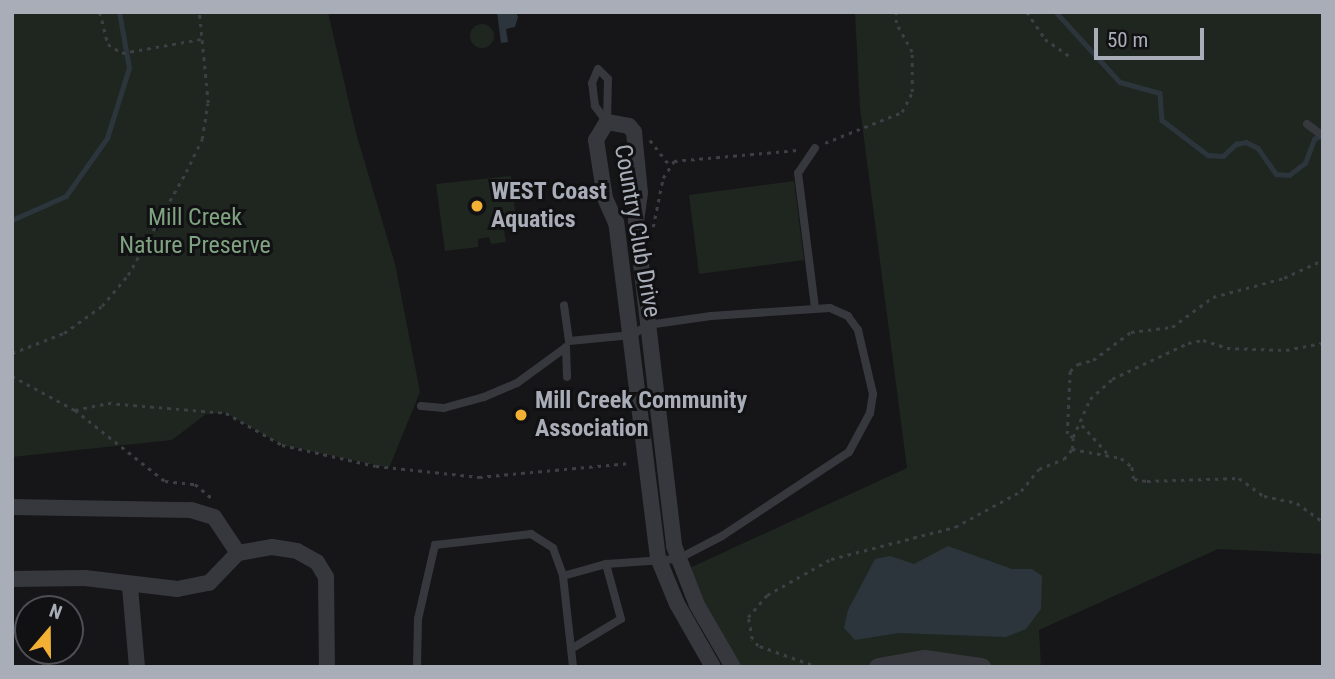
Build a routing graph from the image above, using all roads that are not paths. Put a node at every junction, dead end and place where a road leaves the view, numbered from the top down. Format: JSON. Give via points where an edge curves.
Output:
{"nodes":[{"id":1,"x":607,"y":122,"type":"junction"},
{"id":2,"x":1307,"y":124,"type":"dead end"},
{"id":3,"x":1323,"y":136,"type":"edge"},
{"id":4,"x":815,"y":148,"type":"road end"},
{"id":5,"x":564,"y":305,"type":"dead end"},
{"id":6,"x":815,"y":309,"type":"junction"},
{"id":7,"x":648,"y":325,"type":"junction"},
{"id":8,"x":632,"y":335,"type":"junction"},
{"id":9,"x":567,"y":345,"type":"junction"},
{"id":10,"x":567,"y":377,"type":"dead end"},
{"id":11,"x":421,"y":406,"type":"dead end"},
{"id":12,"x":12,"y":507,"type":"edge"},
{"id":13,"x":238,"y":553,"type":"junction"},
{"id":14,"x":658,"y":558,"type":"junction"},
{"id":15,"x":678,"y":559,"type":"junction"},
{"id":16,"x":606,"y":564,"type":"junction"},
{"id":17,"x":563,"y":576,"type":"junction"},
{"id":18,"x":12,"y":579,"type":"edge"},
{"id":19,"x":130,"y":587,"type":"junction"},
{"id":20,"x":571,"y":649,"type":"junction"},
{"id":21,"x":137,"y":667,"type":"edge"},
{"id":22,"x":327,"y":667,"type":"edge"},
{"id":23,"x":417,"y":667,"type":"edge"},
{"id":24,"x":573,"y":667,"type":"edge"},
{"id":25,"x":713,"y":667,"type":"edge"},
{"id":26,"x":733,"y":667,"type":"edge"},
{"id":27,"x":878,"y":667,"type":"edge"},
{"id":28,"x":981,"y":667,"type":"edge"}],
"edges":[{"from":1,"to":1,"type":"lane","via":[[608,79],[598,69],[592,83],[595,106]]},
{"from":1,"to":7,"type":"street","name":"Country Club Drive","via":[[629,126],[634,132],[640,193],[636,221]]},
{"from":1,"to":8,"type":"street","name":"Country Club Drive","via":[[596,140],[605,198],[616,223]]},
{"from":2,"to":3,"type":"lane"},
{"from":4,"to":6,"type":"lane","via":[[798,173]]},
{"from":5,"to":9,"type":"lane"},
{"from":6,"to":7,"type":"lane"},
{"from":6,"to":15,"type":"lane","via":[[830,308],[848,316],[859,330],[873,394],[862,433],[849,452],[722,536]]},
{"from":7,"to":8,"type":"lane"},
{"from":7,"to":15,"type":"street","name":"Country Club Drive"},
{"from":8,"to":9,"type":"lane"},
{"from":8,"to":14,"type":"street","name":"Country Club Drive","via":[[643,461]]},
{"from":9,"to":10,"type":"lane"},
{"from":9,"to":11,"type":"lane","via":[[517,383],[484,397],[444,408]]},
{"from":12,"to":13,"type":"street","via":[[191,510],[214,517]]},
{"from":13,"to":19,"type":"street","via":[[209,583],[177,589]]},
{"from":13,"to":22,"type":"street","via":[[272,547],[297,551],[317,562],[326,577]]},
{"from":14,"to":15,"type":"lane"},
{"from":14,"to":16,"type":"lane"},
{"from":14,"to":25,"type":"street","name":"Country Club Drive","via":[[677,604]]},
{"from":15,"to":26,"type":"street","name":"Country Club Drive","via":[[697,605]]},
{"from":16,"to":17,"type":"lane"},
{"from":16,"to":20,"type":"lane","via":[[621,619]]},
{"from":17,"to":20,"type":"lane"},
{"from":17,"to":23,"type":"lane","via":[[553,548],[531,534],[435,545],[418,619]]},
{"from":18,"to":19,"type":"street","via":[[85,579]]},
{"from":19,"to":21,"type":"street"},
{"from":20,"to":24,"type":"lane"},
{"from":27,"to":28,"type":"street","via":[[924,659]]}]}
